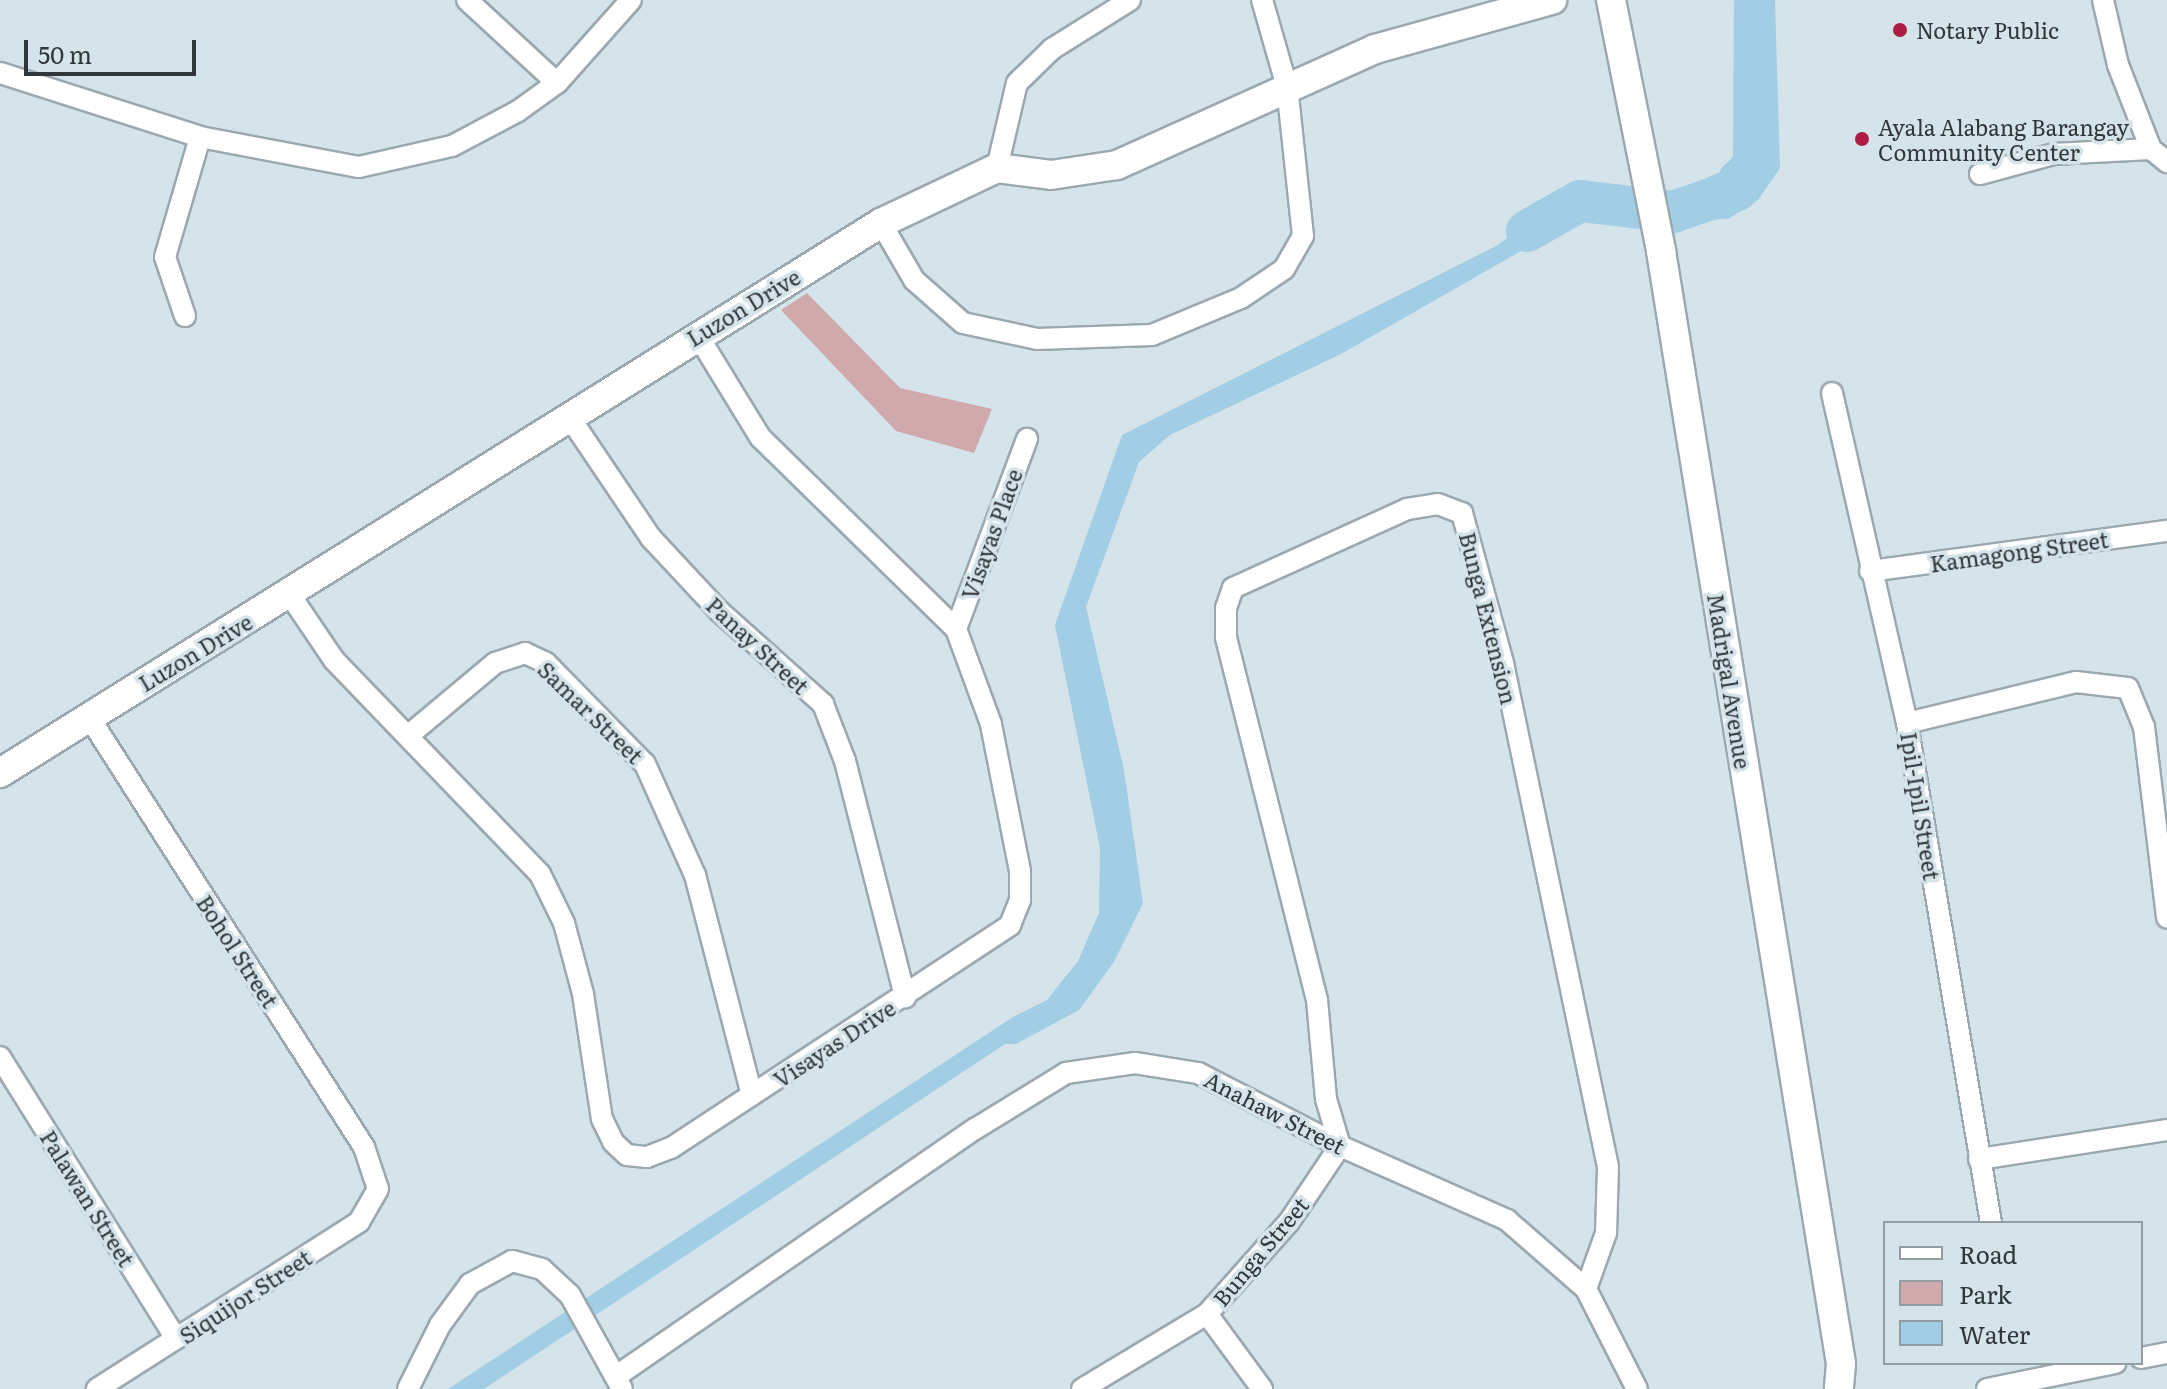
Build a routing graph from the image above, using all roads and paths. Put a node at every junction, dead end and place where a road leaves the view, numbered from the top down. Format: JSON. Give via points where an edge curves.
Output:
{"nodes":[{"id":1,"x":467,"y":0,"type":"edge"},
{"id":2,"x":631,"y":0,"type":"edge"},
{"id":3,"x":1130,"y":0,"type":"edge"},
{"id":4,"x":1262,"y":0,"type":"edge"},
{"id":5,"x":1552,"y":0,"type":"edge"},
{"id":6,"x":1611,"y":0,"type":"edge"},
{"id":7,"x":2103,"y":0,"type":"edge"},
{"id":8,"x":0,"y":73,"type":"edge"},
{"id":9,"x":557,"y":83,"type":"junction"},
{"id":10,"x":1287,"y":87,"type":"junction"},
{"id":11,"x":200,"y":137,"type":"junction"},
{"id":12,"x":2159,"y":156,"type":"edge"},
{"id":13,"x":997,"y":168,"type":"junction"},
{"id":14,"x":1980,"y":174,"type":"dead end"},
{"id":15,"x":881,"y":223,"type":"junction"},
{"id":16,"x":185,"y":316,"type":"dead end"},
{"id":17,"x":697,"y":334,"type":"junction"},
{"id":18,"x":1832,"y":393,"type":"dead end"},
{"id":19,"x":570,"y":418,"type":"junction"},
{"id":20,"x":1027,"y":439,"type":"dead end"},
{"id":21,"x":2167,"y":531,"type":"edge"},
{"id":22,"x":1870,"y":571,"type":"junction"},
{"id":23,"x":290,"y":595,"type":"junction"},
{"id":24,"x":956,"y":629,"type":"junction"},
{"id":25,"x":89,"y":717,"type":"junction"},
{"id":26,"x":1907,"y":723,"type":"junction"},
{"id":27,"x":409,"y":735,"type":"junction"},
{"id":28,"x":0,"y":773,"type":"edge"},
{"id":29,"x":2167,"y":918,"type":"edge"},
{"id":30,"x":905,"y":997,"type":"junction"},
{"id":31,"x":0,"y":1057,"type":"edge"},
{"id":32,"x":752,"y":1095,"type":"junction"},
{"id":33,"x":2167,"y":1130,"type":"edge"},
{"id":34,"x":1340,"y":1146,"type":"junction"},
{"id":35,"x":1979,"y":1159,"type":"junction"},
{"id":36,"x":378,"y":1189,"type":"joint"},
{"id":37,"x":1991,"y":1221,"type":"edge"},
{"id":38,"x":1586,"y":1289,"type":"junction"},
{"id":39,"x":1207,"y":1314,"type":"junction"},
{"id":40,"x":176,"y":1339,"type":"junction"},
{"id":41,"x":2167,"y":1353,"type":"edge"},
{"id":42,"x":2143,"y":1358,"type":"edge"},
{"id":43,"x":2093,"y":1365,"type":"edge"},
{"id":44,"x":2018,"y":1372,"type":"edge"},
{"id":45,"x":1840,"y":1377,"type":"edge"},
{"id":46,"x":620,"y":1382,"type":"edge"},
{"id":47,"x":97,"y":1389,"type":"edge"},
{"id":48,"x":408,"y":1389,"type":"edge"},
{"id":49,"x":1082,"y":1389,"type":"edge"},
{"id":50,"x":1262,"y":1389,"type":"edge"},
{"id":51,"x":1637,"y":1389,"type":"edge"},
{"id":52,"x":1855,"y":1389,"type":"edge"},
{"id":53,"x":1987,"y":1389,"type":"edge"}],
"edges":[{"from":1,"to":9,"type":"street"},
{"from":2,"to":9,"type":"street"},
{"from":3,"to":13,"type":"street","via":[[1052,49],[1017,83]]},
{"from":4,"to":10,"type":"street"},
{"from":5,"to":10,"type":"street","via":[[1375,49]]},
{"from":6,"to":45,"type":"street","name":"Madrigal Avenue","via":[[1650,185]]},
{"from":7,"to":12,"type":"street","via":[[2118,65]]},
{"from":8,"to":11,"type":"street"},
{"from":9,"to":11,"type":"street","via":[[452,146],[359,167]]},
{"from":10,"to":13,"type":"street","via":[[1117,165],[1051,175]]},
{"from":10,"to":15,"type":"street","via":[[1303,236],[1284,269],[1252,291],[1152,335],[1037,339],[963,323],[914,280]]},
{"from":11,"to":16,"type":"street","via":[[165,257]]},
{"from":12,"to":14,"type":"street","via":[[2054,154]]},
{"from":13,"to":15,"type":"street","name":"Luzon Drive"},
{"from":15,"to":17,"type":"street","name":"Luzon Drive"},
{"from":17,"to":19,"type":"street","name":"Luzon Drive"},
{"from":17,"to":24,"type":"street","name":"Visayas Drive","via":[[760,437]]},
{"from":18,"to":22,"type":"street","name":"Ipil-Ipil Street"},
{"from":19,"to":23,"type":"street","name":"Luzon Drive"},
{"from":19,"to":30,"type":"street","name":"Panay Street","via":[[651,538],[719,611],[823,704],[845,761]]},
{"from":20,"to":24,"type":"street","name":"Visayas Place"},
{"from":21,"to":22,"type":"street","name":"Kamagong Street"},
{"from":22,"to":26,"type":"street","name":"Ipil-Ipil Street"},
{"from":23,"to":25,"type":"street","name":"Luzon Drive"},
{"from":23,"to":27,"type":"street","name":"Visayas Drive","via":[[334,660]]},
{"from":24,"to":30,"type":"street","name":"Visayas Drive","via":[[991,724],[1020,871],[1020,900],[1010,925]]},
{"from":25,"to":28,"type":"street","name":"Luzon Drive"},
{"from":25,"to":36,"type":"street","name":"Bohol Street","via":[[364,1147]]},
{"from":26,"to":29,"type":"street","via":[[2076,682],[2128,688],[2144,727]]},
{"from":26,"to":35,"type":"street","name":"Ipil-Ipil Street"},
{"from":27,"to":32,"type":"street","name":"Visayas Drive","via":[[540,874],[564,923],[583,994],[602,1119],[613,1142],[627,1155],[647,1157],[671,1148]]},
{"from":27,"to":32,"type":"street","name":"Samar Street","via":[[495,663],[525,653],[546,663],[645,764],[695,875]]},
{"from":30,"to":32,"type":"street","name":"Visayas Drive"},
{"from":31,"to":40,"type":"street","name":"Palawan Street"},
{"from":33,"to":35,"type":"street"},
{"from":34,"to":38,"type":"street","name":"Anahaw Street","via":[[1507,1220]]},
{"from":34,"to":38,"type":"street","name":"Bunga Extension","via":[[1326,1099],[1317,1000],[1226,637],[1226,608],[1233,588],[1407,509],[1438,504],[1462,513],[1503,663],[1608,1167],[1606,1233]]},
{"from":34,"to":39,"type":"street","name":"Bunga Street","via":[[1289,1222]]},
{"from":34,"to":46,"type":"street","name":"Anahaw Street","via":[[1198,1073],[1135,1063],[1066,1073],[975,1129]]},
{"from":35,"to":37,"type":"street","name":"Ipil-Ipil Street"},
{"from":36,"to":40,"type":"street","name":"Siquijor Street","via":[[359,1222]]},
{"from":38,"to":51,"type":"street","name":"Anahaw Street"},
{"from":39,"to":49,"type":"street","name":"Bunga Street"},
{"from":39,"to":50,"type":"street"},
{"from":40,"to":47,"type":"street","name":"Siquijor Street"},
{"from":41,"to":42,"type":"street"},
{"from":43,"to":44,"type":"street"},
{"from":44,"to":53,"type":"street"},
{"from":45,"to":52,"type":"street","name":"Madrigal Avenue"},
{"from":46,"to":48,"type":"street","via":[[570,1295],[542,1269],[512,1261],[470,1284],[440,1325]]}]}
